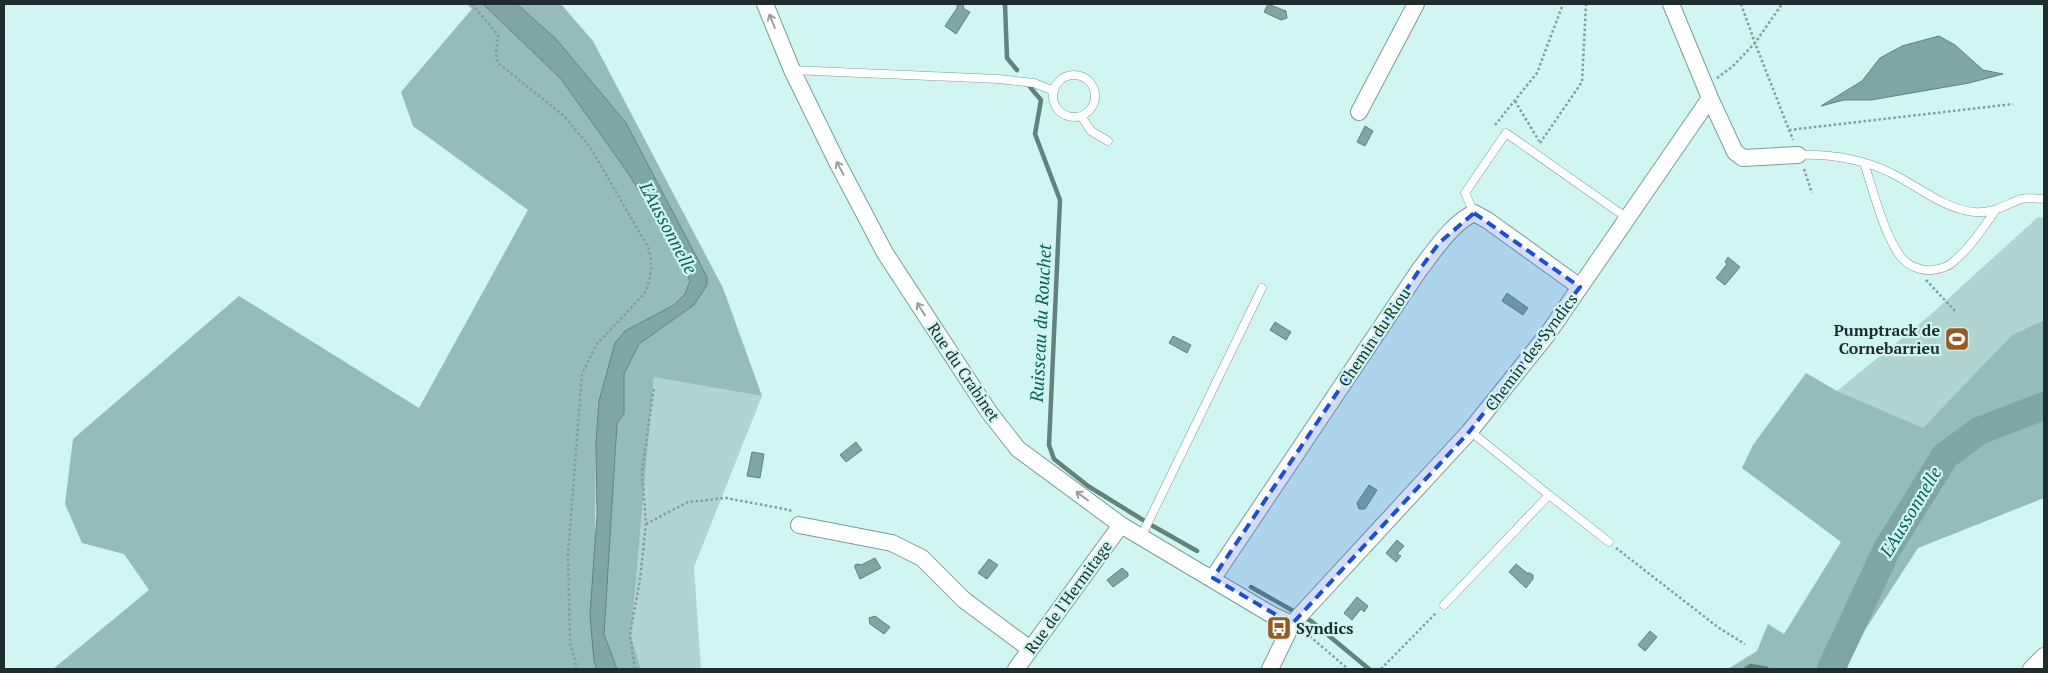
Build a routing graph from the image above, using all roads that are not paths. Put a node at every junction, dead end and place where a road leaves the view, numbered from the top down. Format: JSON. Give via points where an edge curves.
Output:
{"nodes":[{"id":1,"x":765,"y":4,"type":"edge"},
{"id":2,"x":1416,"y":4,"type":"edge"},
{"id":3,"x":1671,"y":4,"type":"edge"},
{"id":4,"x":792,"y":70,"type":"junction"},
{"id":5,"x":1054,"y":91,"type":"junction"},
{"id":6,"x":1708,"y":92,"type":"junction"},
{"id":7,"x":1359,"y":112,"type":"dead end"},
{"id":8,"x":1081,"y":116,"type":"junction"},
{"id":9,"x":1108,"y":141,"type":"dead end"},
{"id":10,"x":1798,"y":155,"type":"joint"},
{"id":11,"x":1864,"y":164,"type":"junction"},
{"id":12,"x":2044,"y":198,"type":"edge"},
{"id":13,"x":1995,"y":211,"type":"junction"},
{"id":14,"x":1474,"y":213,"type":"junction"},
{"id":15,"x":1627,"y":218,"type":"junction"},
{"id":16,"x":1580,"y":287,"type":"junction"},
{"id":17,"x":1262,"y":288,"type":"dead end"},
{"id":18,"x":1470,"y":431,"type":"junction"},
{"id":19,"x":1549,"y":495,"type":"junction"},
{"id":20,"x":799,"y":525,"type":"road end"},
{"id":21,"x":1121,"y":525,"type":"junction"},
{"id":22,"x":1141,"y":536,"type":"junction"},
{"id":23,"x":1609,"y":542,"type":"road end"},
{"id":24,"x":1213,"y":578,"type":"junction"},
{"id":25,"x":1444,"y":605,"type":"road end"},
{"id":26,"x":1297,"y":618,"type":"junction"},
{"id":27,"x":1030,"y":649,"type":"junction"},
{"id":28,"x":2044,"y":656,"type":"edge"},
{"id":29,"x":1016,"y":669,"type":"edge"},
{"id":30,"x":1270,"y":669,"type":"edge"},
{"id":31,"x":2031,"y":669,"type":"edge"}],
"edges":[{"from":4,"to":1,"type":"street","name":"Rue du Crabinet","one_way":true},
{"from":2,"to":7,"type":"street"},
{"from":3,"to":6,"type":"street"},
{"from":4,"to":5,"type":"lane","via":[[999,80],[1034,83]]},
{"from":21,"to":4,"type":"street","name":"Rue du Crabinet","one_way":true,"via":[[1018,449],[989,412],[886,253]]},
{"from":5,"to":8,"type":"lane","via":[[1054,101],[1061,112],[1067,116]]},
{"from":5,"to":8,"type":"lane","via":[[1059,82],[1071,75],[1089,82],[1095,94],[1094,101]]},
{"from":6,"to":10,"type":"street","via":[[1735,152],[1743,158]]},
{"from":6,"to":15,"type":"street","name":"Chemin des Syndics"},
{"from":8,"to":9,"type":"lane","via":[[1091,130]]},
{"from":10,"to":11,"type":"lane","via":[[1822,154]]},
{"from":11,"to":13,"type":"lane","via":[[1890,172],[1949,205],[1974,212]]},
{"from":11,"to":13,"type":"lane","via":[[1891,240],[1902,258],[1913,266],[1941,269],[1953,262]]},
{"from":12,"to":13,"type":"lane","via":[[2024,198]]},
{"from":14,"to":15,"type":"lane","via":[[1465,193],[1506,133]]},
{"from":14,"to":16,"type":"street"},
{"from":14,"to":24,"type":"street","name":"Chemin du Riou","via":[[1439,243],[1420,268]]},
{"from":15,"to":16,"type":"street","name":"Chemin des Syndics"},
{"from":16,"to":18,"type":"street","name":"Chemin des Syndics","via":[[1547,335]]},
{"from":17,"to":22,"type":"lane"},
{"from":18,"to":19,"type":"lane"},
{"from":18,"to":26,"type":"street","name":"Chemin des Syndics"},
{"from":19,"to":23,"type":"lane"},
{"from":19,"to":25,"type":"lane"},
{"from":20,"to":27,"type":"street","via":[[892,543],[922,558],[964,600]]},
{"from":21,"to":22,"type":"street","name":"Rue du Crabinet"},
{"from":21,"to":27,"type":"street","name":"Rue de l'Hermitage"},
{"from":22,"to":24,"type":"street","name":"Rue du Crabinet"},
{"from":24,"to":26,"type":"street","name":"Rue du Crabinet","via":[[1272,615]]},
{"from":26,"to":30,"type":"street","name":"Chemin des Syndics"},
{"from":27,"to":29,"type":"street","name":"Rue de l'Hermitage"},
{"from":28,"to":31,"type":"street"}]}
